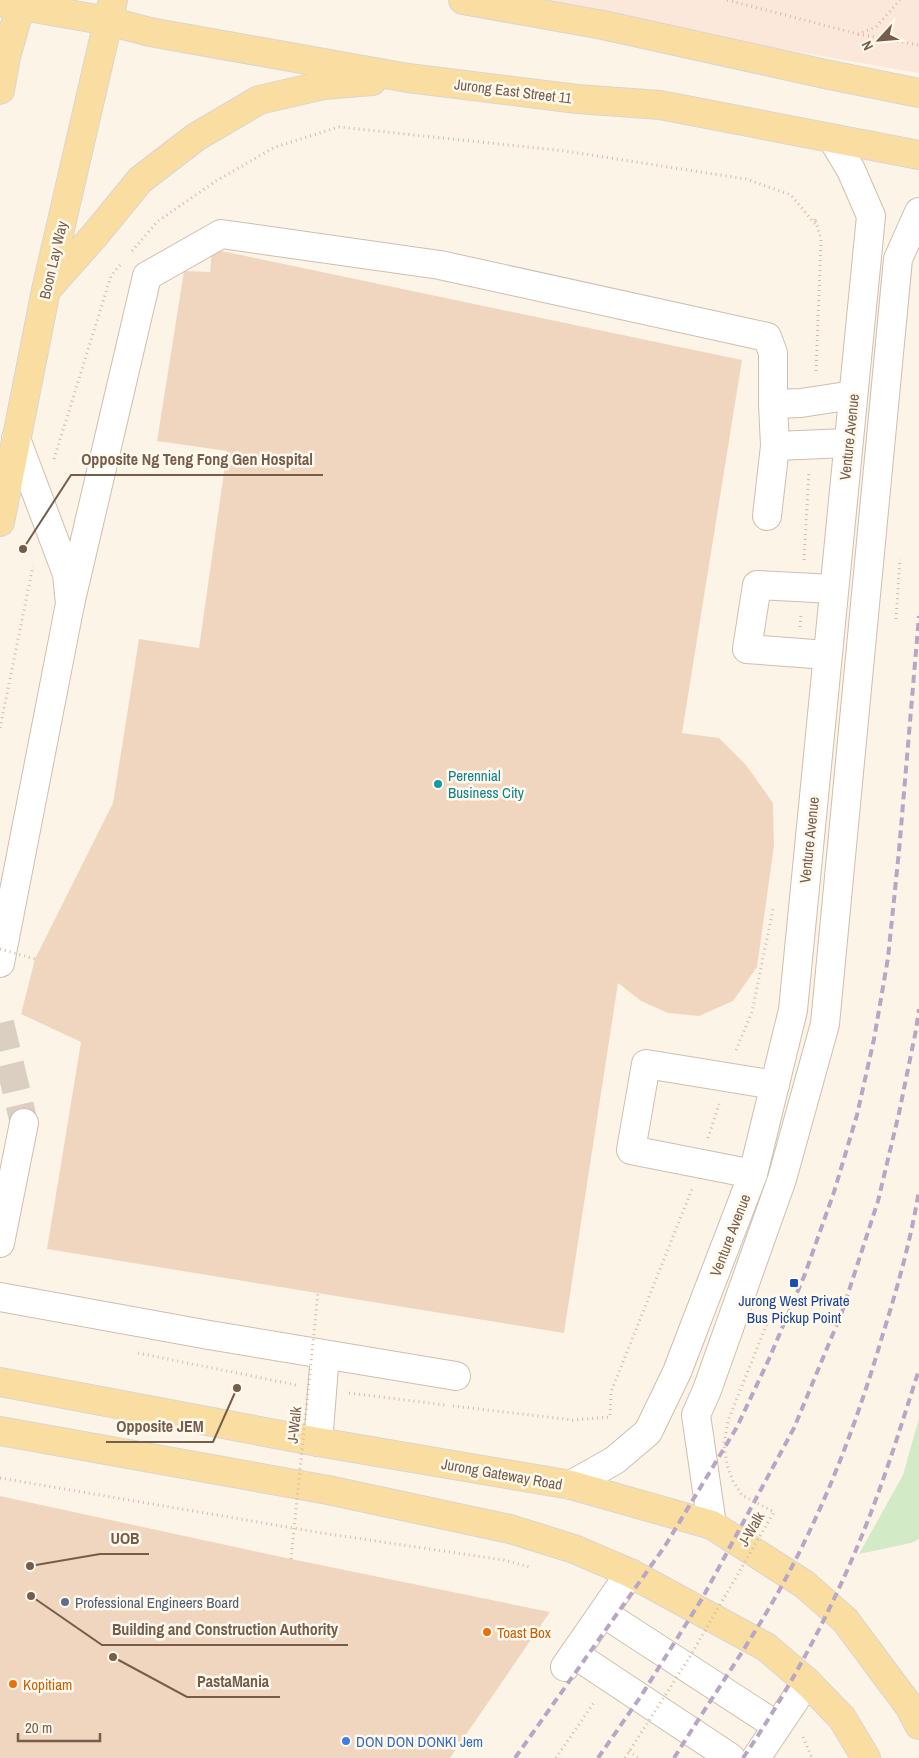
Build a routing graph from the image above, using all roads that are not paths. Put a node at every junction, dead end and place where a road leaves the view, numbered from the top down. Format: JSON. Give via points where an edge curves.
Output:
{"nodes":[{"id":1,"x":463,"y":0,"type":"edge"},
{"id":2,"x":14,"y":3,"type":"edge"},
{"id":3,"x":110,"y":11,"type":"edge"},
{"id":4,"x":408,"y":78,"type":"junction"},
{"id":5,"x":0,"y":90,"type":"edge"},
{"id":6,"x":919,"y":93,"type":"edge"},
{"id":7,"x":833,"y":140,"type":"junction"},
{"id":8,"x":919,"y":156,"type":"edge"},
{"id":9,"x":919,"y":212,"type":"edge"},
{"id":10,"x":46,"y":290,"type":"junction"},
{"id":11,"x":853,"y":395,"type":"junction"},
{"id":12,"x":773,"y":404,"type":"junction"},
{"id":13,"x":16,"y":439,"type":"junction"},
{"id":14,"x":848,"y":443,"type":"junction"},
{"id":15,"x":775,"y":446,"type":"junction"},
{"id":16,"x":767,"y":516,"type":"dead end"},
{"id":17,"x":0,"y":522,"type":"edge"},
{"id":18,"x":834,"y":589,"type":"junction"},
{"id":19,"x":70,"y":604,"type":"junction"},
{"id":20,"x":828,"y":655,"type":"junction"},
{"id":21,"x":0,"y":963,"type":"edge"},
{"id":22,"x":775,"y":1085,"type":"junction"},
{"id":23,"x":24,"y":1123,"type":"tunnel mouth"},
{"id":24,"x":753,"y":1174,"type":"junction"},
{"id":25,"x":0,"y":1243,"type":"edge"},
{"id":26,"x":0,"y":1297,"type":"edge"},
{"id":27,"x":325,"y":1355,"type":"junction"},
{"id":28,"x":456,"y":1376,"type":"dead end"},
{"id":29,"x":0,"y":1382,"type":"edge"},
{"id":30,"x":0,"y":1431,"type":"edge"},
{"id":31,"x":318,"y":1442,"type":"junction"},
{"id":32,"x":571,"y":1485,"type":"junction"},
{"id":33,"x":712,"y":1525,"type":"junction"},
{"id":34,"x":630,"y":1573,"type":"junction"},
{"id":35,"x":603,"y":1612,"type":"junction"},
{"id":36,"x":807,"y":1682,"type":"junction"},
{"id":37,"x":918,"y":1722,"type":"edge"},
{"id":38,"x":777,"y":1726,"type":"junction"},
{"id":39,"x":731,"y":1758,"type":"edge"},
{"id":40,"x":756,"y":1758,"type":"edge"},
{"id":41,"x":866,"y":1758,"type":"edge"}],
"edges":[{"from":1,"to":6,"type":"main road","via":[[603,25]]},
{"from":2,"to":3,"type":"main road","name":"Jurong East Street 11"},
{"from":2,"to":5,"type":"main road"},
{"from":3,"to":4,"type":"main road","name":"Jurong East Street 11","via":[[150,32]]},
{"from":3,"to":10,"type":"main road","name":"Boon Lay Way"},
{"from":4,"to":7,"type":"main road","name":"Jurong East Street 11","via":[[577,99],[660,105]]},
{"from":4,"to":10,"type":"main road","via":[[324,85],[259,100],[196,137],[140,180],[96,236]]},
{"from":7,"to":8,"type":"main road","name":"Jurong East Street 11"},
{"from":7,"to":11,"type":"street","name":"Venture Avenue","via":[[851,170],[871,216]]},
{"from":9,"to":33,"type":"street","name":"Venture Avenue","via":[[898,259],[825,1024],[782,1179],[696,1415]]},
{"from":10,"to":13,"type":"main road","name":"Boon Lay Way"},
{"from":11,"to":12,"type":"street"},
{"from":11,"to":14,"type":"street","name":"Venture Avenue"},
{"from":12,"to":15,"type":"street"},
{"from":12,"to":19,"type":"street","via":[[773,353],[767,337],[440,265],[221,234],[147,276]]},
{"from":13,"to":17,"type":"main road","name":"Boon Lay Way"},
{"from":13,"to":19,"type":"street","via":[[67,574]]},
{"from":14,"to":15,"type":"street"},
{"from":14,"to":18,"type":"street","name":"Venture Avenue"},
{"from":15,"to":16,"type":"street"},
{"from":18,"to":20,"type":"street","name":"Venture Avenue"},
{"from":18,"to":20,"type":"street","via":[[757,585],[747,649]]},
{"from":19,"to":21,"type":"street"},
{"from":20,"to":22,"type":"street","name":"Venture Avenue","via":[[793,1010]]},
{"from":22,"to":24,"type":"street","name":"Venture Avenue"},
{"from":22,"to":24,"type":"street","via":[[646,1064],[632,1150]]},
{"from":23,"to":25,"type":"street"},
{"from":24,"to":32,"type":"street","name":"Venture Avenue","via":[[677,1372],[648,1432],[615,1460]]},
{"from":26,"to":27,"type":"street"},
{"from":27,"to":28,"type":"street"},
{"from":27,"to":31,"type":"street"},
{"from":29,"to":31,"type":"main road","name":"Jurong Gateway Road"},
{"from":30,"to":34,"type":"main road","via":[[328,1490],[510,1529],[574,1549]]},
{"from":31,"to":32,"type":"main road","name":"Jurong Gateway Road"},
{"from":32,"to":33,"type":"main road","name":"Jurong Gateway Road"},
{"from":33,"to":37,"type":"main road","name":"Jurong Gateway Road","via":[[804,1584],[845,1620]]},
{"from":34,"to":35,"type":"street"},
{"from":34,"to":36,"type":"main road","via":[[766,1647]]},
{"from":35,"to":38,"type":"street"},
{"from":35,"to":39,"type":"street","via":[[570,1661],[611,1678]]},
{"from":36,"to":38,"type":"street"},
{"from":36,"to":41,"type":"main road","via":[[842,1718]]},
{"from":38,"to":40,"type":"street"}]}
